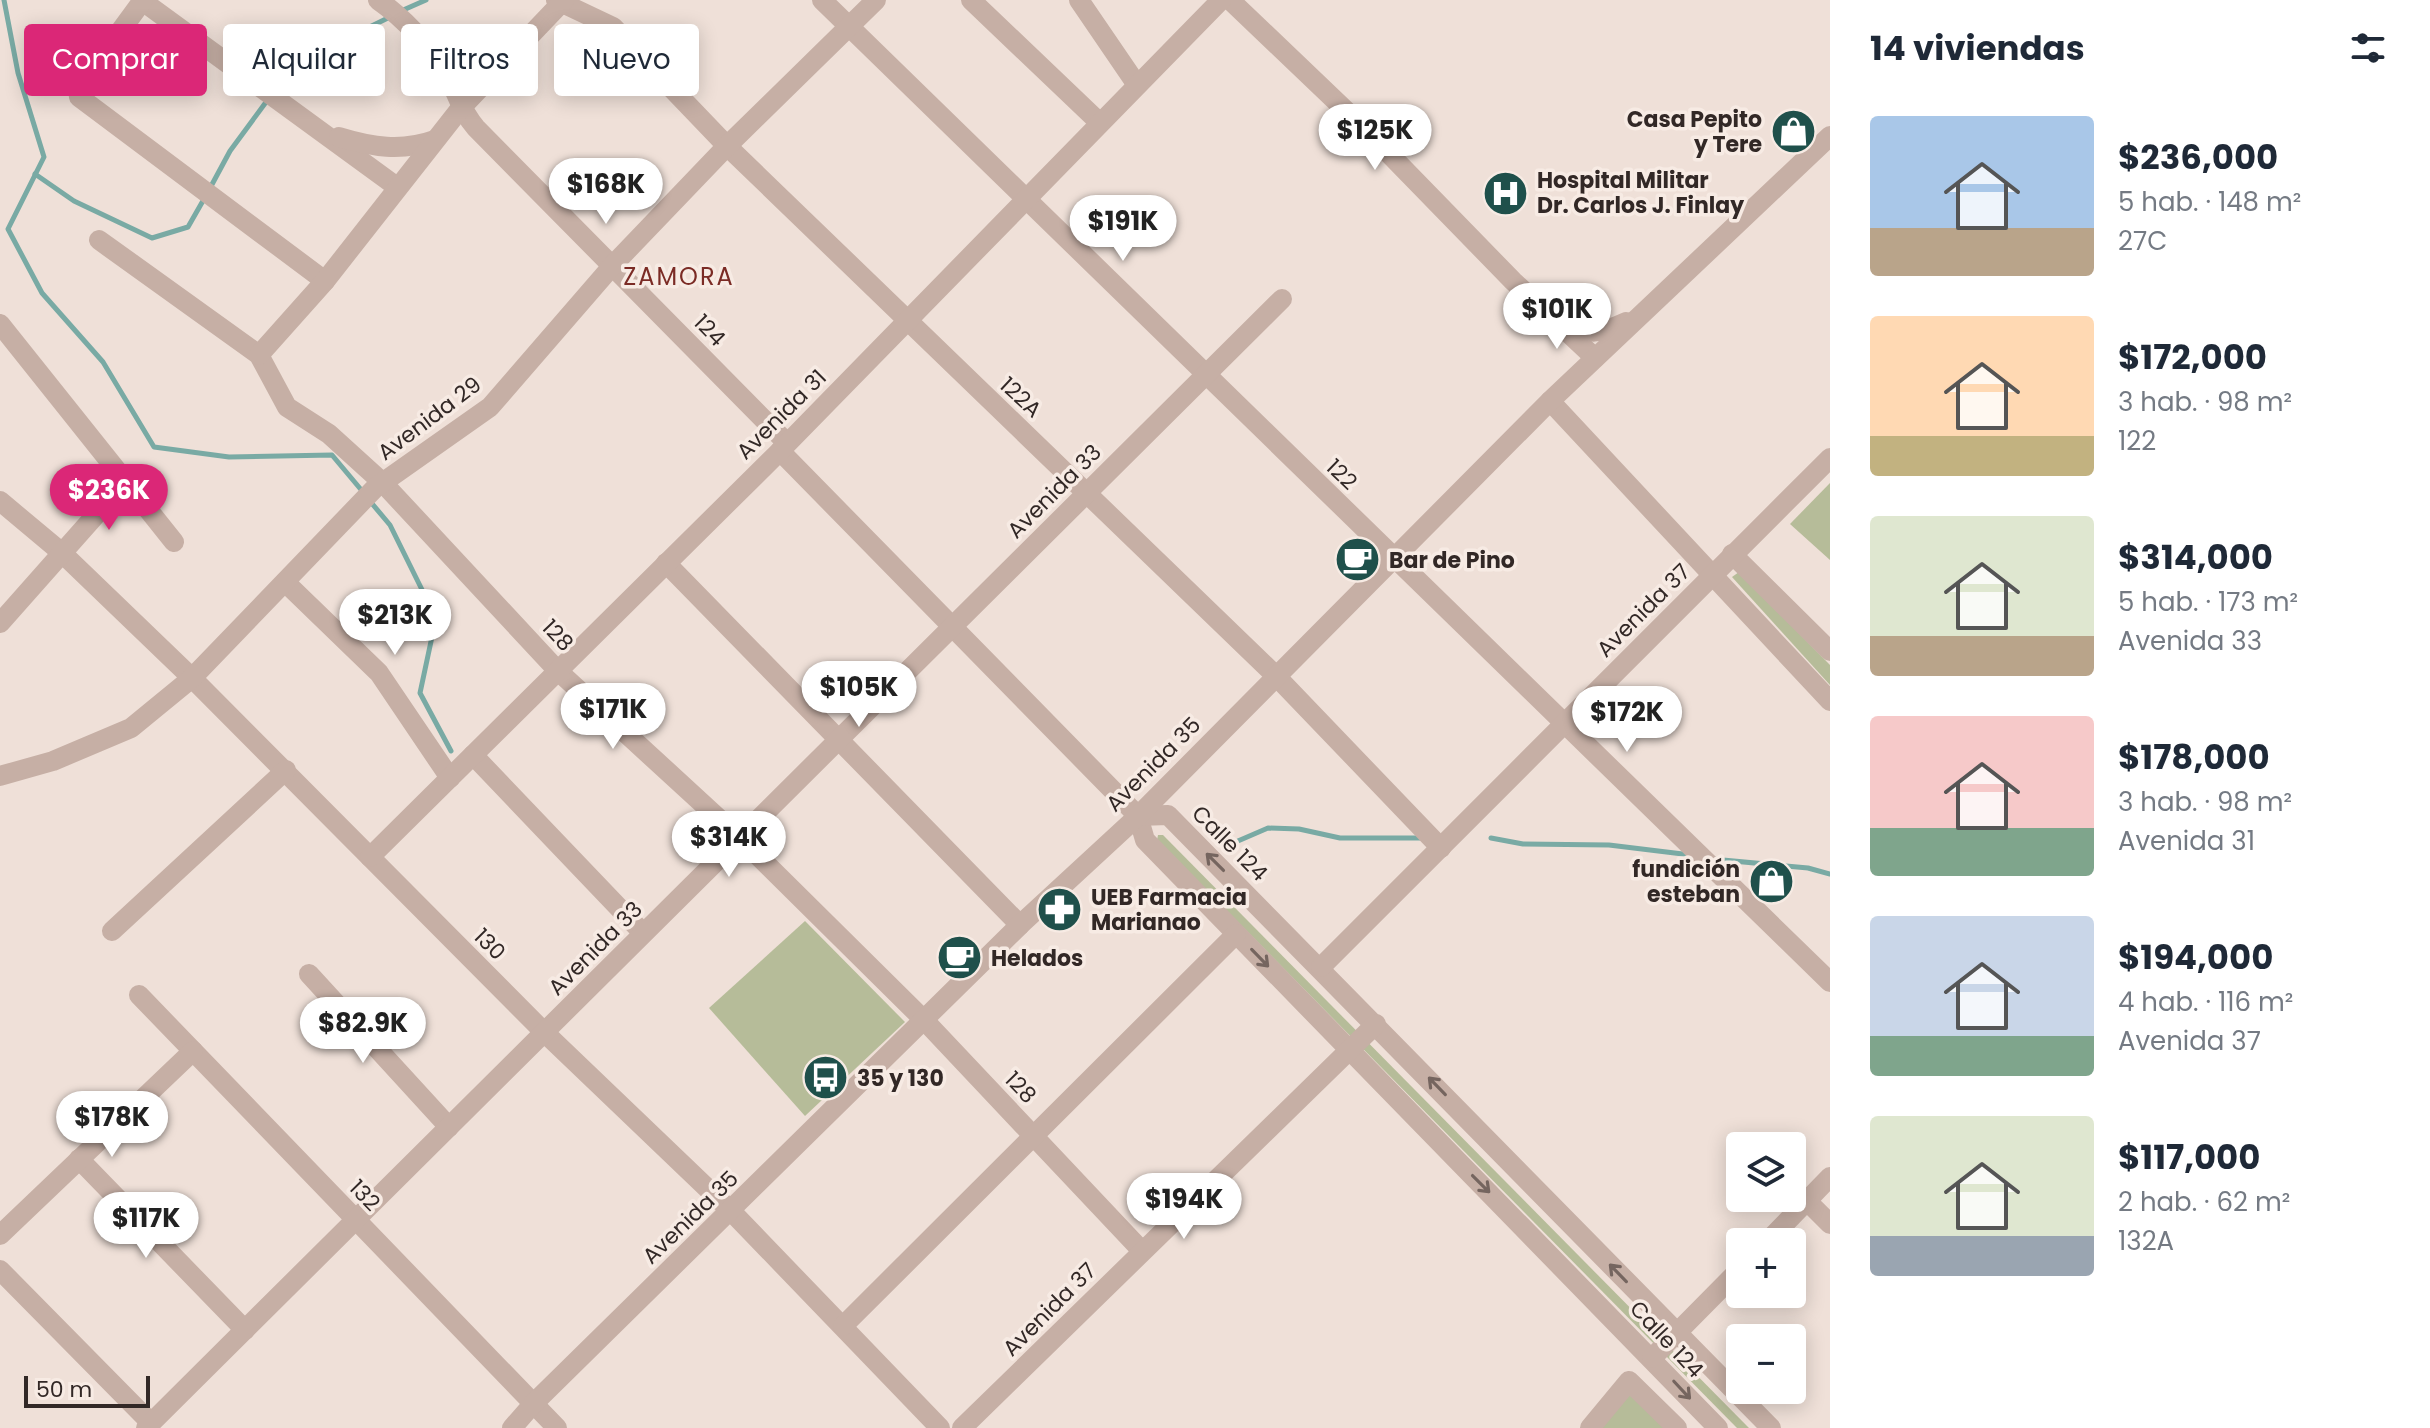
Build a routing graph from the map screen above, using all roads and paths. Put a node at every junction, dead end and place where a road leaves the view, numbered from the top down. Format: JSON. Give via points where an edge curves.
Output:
{"nodes":[{"id":1,"x":142,"y":0,"type":"edge"},
{"id":2,"x":822,"y":0,"type":"edge"},
{"id":3,"x":876,"y":0,"type":"edge"},
{"id":4,"x":971,"y":0,"type":"edge"},
{"id":5,"x":1079,"y":0,"type":"edge"},
{"id":6,"x":1221,"y":0,"type":"edge"},
{"id":7,"x":1230,"y":0,"type":"edge"},
{"id":8,"x":560,"y":1,"type":"edge"},
{"id":9,"x":382,"y":3,"type":"edge"},
{"id":10,"x":850,"y":28,"type":"junction"},
{"id":11,"x":1137,"y":85,"type":"junction"},
{"id":12,"x":460,"y":109,"type":"junction"},
{"id":13,"x":1100,"y":123,"type":"junction"},
{"id":14,"x":327,"y":134,"type":"junction"},
{"id":15,"x":435,"y":140,"type":"junction"},
{"id":16,"x":1827,"y":145,"type":"edge"},
{"id":17,"x":727,"y":146,"type":"junction"},
{"id":18,"x":397,"y":187,"type":"junction"},
{"id":19,"x":1026,"y":198,"type":"junction"},
{"id":20,"x":99,"y":240,"type":"dead end"},
{"id":21,"x":613,"y":265,"type":"junction"},
{"id":22,"x":325,"y":281,"type":"junction"},
{"id":23,"x":1282,"y":299,"type":"dead end"},
{"id":24,"x":1549,"y":312,"type":"junction"},
{"id":25,"x":1641,"y":315,"type":"junction"},
{"id":26,"x":906,"y":321,"type":"junction"},
{"id":27,"x":0,"y":324,"type":"edge"},
{"id":28,"x":259,"y":355,"type":"junction"},
{"id":29,"x":1595,"y":358,"type":"junction"},
{"id":30,"x":1205,"y":375,"type":"junction"},
{"id":31,"x":1550,"y":401,"type":"junction"},
{"id":32,"x":783,"y":447,"type":"junction"},
{"id":33,"x":1830,"y":458,"type":"edge"},
{"id":34,"x":125,"y":482,"type":"junction"},
{"id":35,"x":373,"y":490,"type":"junction"},
{"id":36,"x":1087,"y":492,"type":"junction"},
{"id":37,"x":0,"y":501,"type":"edge"},
{"id":38,"x":174,"y":542,"type":"dead end"},
{"id":39,"x":61,"y":552,"type":"junction"},
{"id":40,"x":1732,"y":554,"type":"junction"},
{"id":41,"x":1393,"y":557,"type":"junction"},
{"id":42,"x":666,"y":563,"type":"junction"},
{"id":43,"x":1713,"y":574,"type":"junction"},
{"id":44,"x":285,"y":582,"type":"junction"},
{"id":45,"x":0,"y":623,"type":"edge"},
{"id":46,"x":952,"y":627,"type":"junction"},
{"id":47,"x":1830,"y":651,"type":"edge"},
{"id":48,"x":558,"y":671,"type":"junction"},
{"id":49,"x":1275,"y":675,"type":"junction"},
{"id":50,"x":192,"y":678,"type":"junction"},
{"id":51,"x":1830,"y":701,"type":"edge"},
{"id":52,"x":1563,"y":722,"type":"junction"},
{"id":53,"x":838,"y":739,"type":"junction"},
{"id":54,"x":473,"y":755,"type":"junction"},
{"id":55,"x":286,"y":770,"type":"junction"},
{"id":56,"x":0,"y":776,"type":"edge"},
{"id":57,"x":450,"y":778,"type":"junction"},
{"id":58,"x":1138,"y":816,"type":"junction"},
{"id":59,"x":740,"y":838,"type":"junction"},
{"id":60,"x":1441,"y":848,"type":"junction"},
{"id":61,"x":370,"y":857,"type":"junction"},
{"id":62,"x":1020,"y":925,"type":"junction"},
{"id":63,"x":112,"y":931,"type":"dead end"},
{"id":64,"x":643,"y":933,"type":"junction"},
{"id":65,"x":1236,"y":934,"type":"junction"},
{"id":66,"x":1321,"y":967,"type":"junction"},
{"id":67,"x":309,"y":974,"type":"dead end"},
{"id":68,"x":1830,"y":982,"type":"edge"},
{"id":69,"x":139,"y":995,"type":"dead end"},
{"id":70,"x":924,"y":1020,"type":"junction"},
{"id":71,"x":1376,"y":1024,"type":"junction"},
{"id":72,"x":544,"y":1032,"type":"junction"},
{"id":73,"x":1348,"y":1049,"type":"junction"},
{"id":74,"x":193,"y":1051,"type":"junction"},
{"id":75,"x":449,"y":1127,"type":"junction"},
{"id":76,"x":1035,"y":1136,"type":"junction"},
{"id":77,"x":79,"y":1159,"type":"junction"},
{"id":78,"x":1830,"y":1177,"type":"edge"},
{"id":79,"x":1807,"y":1201,"type":"junction"},
{"id":80,"x":731,"y":1211,"type":"junction"},
{"id":81,"x":355,"y":1220,"type":"junction"},
{"id":82,"x":1830,"y":1224,"type":"edge"},
{"id":83,"x":1781,"y":1228,"type":"edge"},
{"id":84,"x":0,"y":1235,"type":"edge"},
{"id":85,"x":1142,"y":1251,"type":"junction"},
{"id":86,"x":0,"y":1270,"type":"edge"},
{"id":87,"x":1726,"y":1283,"type":"edge"},
{"id":88,"x":843,"y":1326,"type":"junction"},
{"id":89,"x":245,"y":1330,"type":"junction"},
{"id":90,"x":1677,"y":1334,"type":"junction"},
{"id":91,"x":1652,"y":1358,"type":"junction"},
{"id":92,"x":533,"y":1404,"type":"junction"},
{"id":93,"x":149,"y":1425,"type":"edge"},
{"id":94,"x":512,"y":1428,"type":"edge"},
{"id":95,"x":557,"y":1428,"type":"edge"},
{"id":96,"x":940,"y":1428,"type":"edge"},
{"id":97,"x":962,"y":1428,"type":"edge"},
{"id":98,"x":1590,"y":1428,"type":"edge"},
{"id":99,"x":1677,"y":1428,"type":"edge"},
{"id":100,"x":1718,"y":1428,"type":"edge"},
{"id":101,"x":1771,"y":1428,"type":"edge"}],
"edges":[{"from":1,"to":14,"type":"street"},
{"from":1,"to":22,"type":"street","via":[[78,93]]},
{"from":2,"to":10,"type":"street","name":"122"},
{"from":3,"to":10,"type":"street","name":"Avenida 29"},
{"from":4,"to":13,"type":"street"},
{"from":5,"to":11,"type":"street"},
{"from":6,"to":11,"type":"street","name":"Avenida 31"},
{"from":7,"to":24,"type":"street"},
{"from":8,"to":12,"type":"street"},
{"from":8,"to":17,"type":"street","name":"122A","via":[[613,27]]},
{"from":9,"to":12,"type":"street","name":"124","via":[[409,26],[447,75]]},
{"from":10,"to":17,"type":"street","name":"Avenida 29"},
{"from":10,"to":19,"type":"street","name":"122"},
{"from":11,"to":13,"type":"street","name":"Avenida 31"},
{"from":12,"to":15,"type":"street"},
{"from":12,"to":21,"type":"street","name":"124"},
{"from":13,"to":19,"type":"street","name":"Avenida 31"},
{"from":14,"to":15,"type":"street","via":[[379,149]]},
{"from":14,"to":18,"type":"street"},
{"from":15,"to":18,"type":"street"},
{"from":16,"to":25,"type":"street","name":"Avenida 35"},
{"from":17,"to":21,"type":"street","name":"Avenida 29"},
{"from":17,"to":26,"type":"street","name":"122A"},
{"from":18,"to":22,"type":"street"},
{"from":19,"to":26,"type":"street","name":"Avenida 31"},
{"from":19,"to":30,"type":"street","name":"122"},
{"from":20,"to":28,"type":"street","name":"128"},
{"from":21,"to":32,"type":"street","name":"124"},
{"from":21,"to":35,"type":"street","name":"Avenida 29","via":[[490,407]]},
{"from":22,"to":28,"type":"street"},
{"from":23,"to":30,"type":"street","name":"Avenida 33"},
{"from":24,"to":25,"type":"street","via":[[1576,328],[1602,333]]},
{"from":24,"to":29,"type":"street"},
{"from":25,"to":29,"type":"street","name":"Avenida 35"},
{"from":26,"to":32,"type":"street","name":"Avenida 31"},
{"from":26,"to":36,"type":"street","name":"122A"},
{"from":27,"to":34,"type":"street"},
{"from":28,"to":35,"type":"street","name":"128","via":[[287,407],[329,434]]},
{"from":29,"to":31,"type":"street","name":"Avenida 35"},
{"from":30,"to":36,"type":"street","name":"Avenida 33"},
{"from":30,"to":41,"type":"street","name":"122"},
{"from":31,"to":41,"type":"street","name":"Avenida 35"},
{"from":31,"to":43,"type":"street"},
{"from":32,"to":42,"type":"street","name":"Avenida 31"},
{"from":32,"to":46,"type":"street","name":"124"},
{"from":33,"to":40,"type":"street","name":"Avenida 37"},
{"from":34,"to":38,"type":"street"},
{"from":34,"to":39,"type":"street"},
{"from":35,"to":44,"type":"street","name":"Avenida 29"},
{"from":35,"to":48,"type":"street","name":"128"},
{"from":36,"to":46,"type":"street","name":"Avenida 33"},
{"from":36,"to":49,"type":"street","name":"122A"},
{"from":37,"to":39,"type":"street","name":"130"},
{"from":39,"to":45,"type":"street"},
{"from":39,"to":50,"type":"street","name":"130"},
{"from":40,"to":43,"type":"street","name":"Avenida 37"},
{"from":40,"to":47,"type":"street"},
{"from":41,"to":49,"type":"street","name":"Avenida 35"},
{"from":41,"to":52,"type":"street","name":"122"},
{"from":42,"to":48,"type":"street","name":"Avenida 31"},
{"from":42,"to":53,"type":"street"},
{"from":43,"to":51,"type":"street"},
{"from":43,"to":52,"type":"street","name":"Avenida 37"},
{"from":44,"to":50,"type":"street","name":"Avenida 29"},
{"from":44,"to":57,"type":"street","via":[[379,673]]},
{"from":46,"to":53,"type":"street","name":"Avenida 33"},
{"from":46,"to":58,"type":"street","name":"124"},
{"from":48,"to":54,"type":"street","name":"Avenida 31"},
{"from":48,"to":59,"type":"street","name":"128"},
{"from":49,"to":58,"type":"street","name":"Avenida 35"},
{"from":49,"to":60,"type":"street","name":"122A"},
{"from":50,"to":55,"type":"street","name":"130"},
{"from":50,"to":56,"type":"street","name":"Avenida 29","via":[[131,728],[53,761]]},
{"from":52,"to":60,"type":"street","name":"Avenida 37"},
{"from":52,"to":68,"type":"street","name":"122"},
{"from":53,"to":59,"type":"street","name":"Avenida 33"},
{"from":53,"to":62,"type":"street"},
{"from":54,"to":57,"type":"street","name":"Avenida 31"},
{"from":54,"to":64,"type":"street"},
{"from":55,"to":61,"type":"street","name":"130"},
{"from":55,"to":63,"type":"street"},
{"from":57,"to":61,"type":"street","name":"Avenida 31"},
{"from":58,"to":62,"type":"street","name":"Avenida 35"},
{"from":58,"to":65,"type":"street","name":"Calle 124","via":[[1145,840]]},
{"from":66,"to":58,"type":"street","name":"Calle 124","one_way":true,"via":[[1168,815]]},
{"from":59,"to":64,"type":"street","name":"Avenida 33"},
{"from":59,"to":70,"type":"street","name":"128"},
{"from":60,"to":66,"type":"street","name":"Avenida 37"},
{"from":61,"to":72,"type":"street","name":"130"},
{"from":62,"to":70,"type":"street","name":"Avenida 35"},
{"from":64,"to":72,"type":"street","name":"Avenida 33"},
{"from":65,"to":73,"type":"street","name":"Calle 124","one_way":true},
{"from":65,"to":76,"type":"street"},
{"from":66,"to":71,"type":"street","name":"Calle 124"},
{"from":67,"to":75,"type":"street"},
{"from":69,"to":74,"type":"street","name":"132"},
{"from":70,"to":76,"type":"street","name":"128"},
{"from":70,"to":80,"type":"street","name":"Avenida 35"},
{"from":71,"to":73,"type":"street","name":"Avenida 37"},
{"from":90,"to":71,"type":"street","name":"Calle 124","one_way":true},
{"from":72,"to":75,"type":"street","name":"Avenida 33"},
{"from":72,"to":80,"type":"street","name":"130"},
{"from":73,"to":85,"type":"street","name":"Avenida 37"},
{"from":73,"to":91,"type":"street","name":"Calle 124","one_way":true},
{"from":74,"to":77,"type":"street"},
{"from":74,"to":81,"type":"street","name":"132"},
{"from":75,"to":81,"type":"street","name":"Avenida 33"},
{"from":76,"to":85,"type":"street","name":"128"},
{"from":76,"to":88,"type":"street"},
{"from":77,"to":84,"type":"street"},
{"from":77,"to":89,"type":"street"},
{"from":78,"to":79,"type":"street"},
{"from":79,"to":82,"type":"street"},
{"from":79,"to":83,"type":"street"},
{"from":80,"to":88,"type":"street","name":"130"},
{"from":80,"to":92,"type":"street","name":"Avenida 35"},
{"from":81,"to":89,"type":"street","name":"Avenida 33"},
{"from":81,"to":92,"type":"street","name":"132"},
{"from":85,"to":97,"type":"street","name":"Avenida 37"},
{"from":86,"to":93,"type":"street"},
{"from":87,"to":90,"type":"street"},
{"from":88,"to":96,"type":"street","name":"130"},
{"from":89,"to":93,"type":"street","name":"Avenida 33"},
{"from":90,"to":91,"type":"street"},
{"from":90,"to":101,"type":"street","name":"Calle 124"},
{"from":91,"to":100,"type":"street","name":"Calle 124","one_way":true},
{"from":92,"to":94,"type":"street","name":"Avenida 35"},
{"from":92,"to":95,"type":"street","name":"132"},
{"from":98,"to":99,"type":"street","via":[[1629,1381]]}]}
